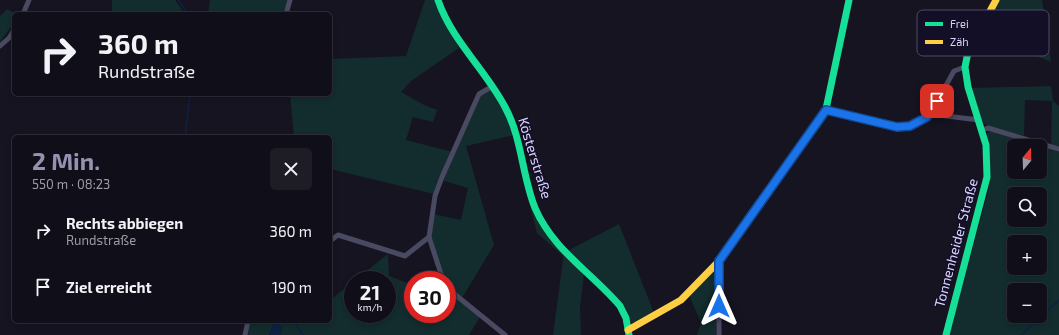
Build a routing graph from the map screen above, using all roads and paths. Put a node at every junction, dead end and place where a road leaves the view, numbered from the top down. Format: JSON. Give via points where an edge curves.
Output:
{"nodes":[{"id":1,"x":29,"y":0,"type":"edge"},
{"id":2,"x":290,"y":0,"type":"edge"},
{"id":3,"x":438,"y":0,"type":"edge"},
{"id":4,"x":849,"y":0,"type":"edge"},
{"id":5,"x":996,"y":0,"type":"edge"},
{"id":6,"x":990,"y":10,"type":"edge"},
{"id":7,"x":23,"y":12,"type":"edge"},
{"id":8,"x":287,"y":12,"type":"edge"},
{"id":9,"x":12,"y":38,"type":"edge"},
{"id":10,"x":0,"y":46,"type":"edge"},
{"id":11,"x":967,"y":56,"type":"edge"},
{"id":12,"x":965,"y":67,"type":"junction"},
{"id":13,"x":493,"y":86,"type":"junction"},
{"id":14,"x":826,"y":110,"type":"junction"},
{"id":15,"x":930,"y":114,"type":"junction"},
{"id":16,"x":979,"y":120,"type":"junction"},
{"id":17,"x":982,"y":130,"type":"junction"},
{"id":18,"x":1059,"y":149,"type":"edge"},
{"id":19,"x":429,"y":237,"type":"junction"},
{"id":20,"x":332,"y":240,"type":"edge"},
{"id":21,"x":719,"y":261,"type":"junction"},
{"id":22,"x":440,"y":271,"type":"edge"},
{"id":23,"x":456,"y":295,"type":"edge"},
{"id":24,"x":248,"y":323,"type":"edge"},
{"id":25,"x":629,"y":332,"type":"edge"},
{"id":26,"x":245,"y":335,"type":"edge"},
{"id":27,"x":505,"y":335,"type":"edge"},
{"id":28,"x":719,"y":335,"type":"edge"},
{"id":29,"x":946,"y":335,"type":"edge"}],
"edges":[{"from":1,"to":7,"type":"street"},
{"from":2,"to":8,"type":"street"},
{"from":3,"to":13,"type":"street","name":"Kösterstraße","via":[[464,52]]},
{"from":4,"to":14,"type":"street"},
{"from":5,"to":6,"type":"street","name":"Tonnenheider Straße"},
{"from":9,"to":10,"type":"street"},
{"from":11,"to":12,"type":"street","name":"Tonnenheider Straße"},
{"from":12,"to":15,"type":"street","via":[[954,71]]},
{"from":12,"to":16,"type":"street","name":"Tonnenheider Straße","via":[[968,87]]},
{"from":13,"to":19,"type":"street","via":[[480,94],[442,177]]},
{"from":13,"to":25,"type":"street","name":"Kösterstraße","via":[[507,110],[526,183],[542,221],[560,248],[623,310]]},
{"from":14,"to":15,"type":"street","via":[[897,127],[919,122]]},
{"from":14,"to":21,"type":"street"},
{"from":15,"to":16,"type":"street"},
{"from":16,"to":17,"type":"street","name":"Tonnenheider Straße"},
{"from":17,"to":18,"type":"street","via":[[988,128]]},
{"from":17,"to":29,"type":"street","name":"Tonnenheider Straße","via":[[988,158],[985,191]]},
{"from":19,"to":20,"type":"street","via":[[404,256],[338,235]]},
{"from":19,"to":22,"type":"street"},
{"from":21,"to":25,"type":"street","via":[[681,300]]},
{"from":21,"to":28,"type":"street"},
{"from":23,"to":27,"type":"street"},
{"from":24,"to":26,"type":"street"}]}
